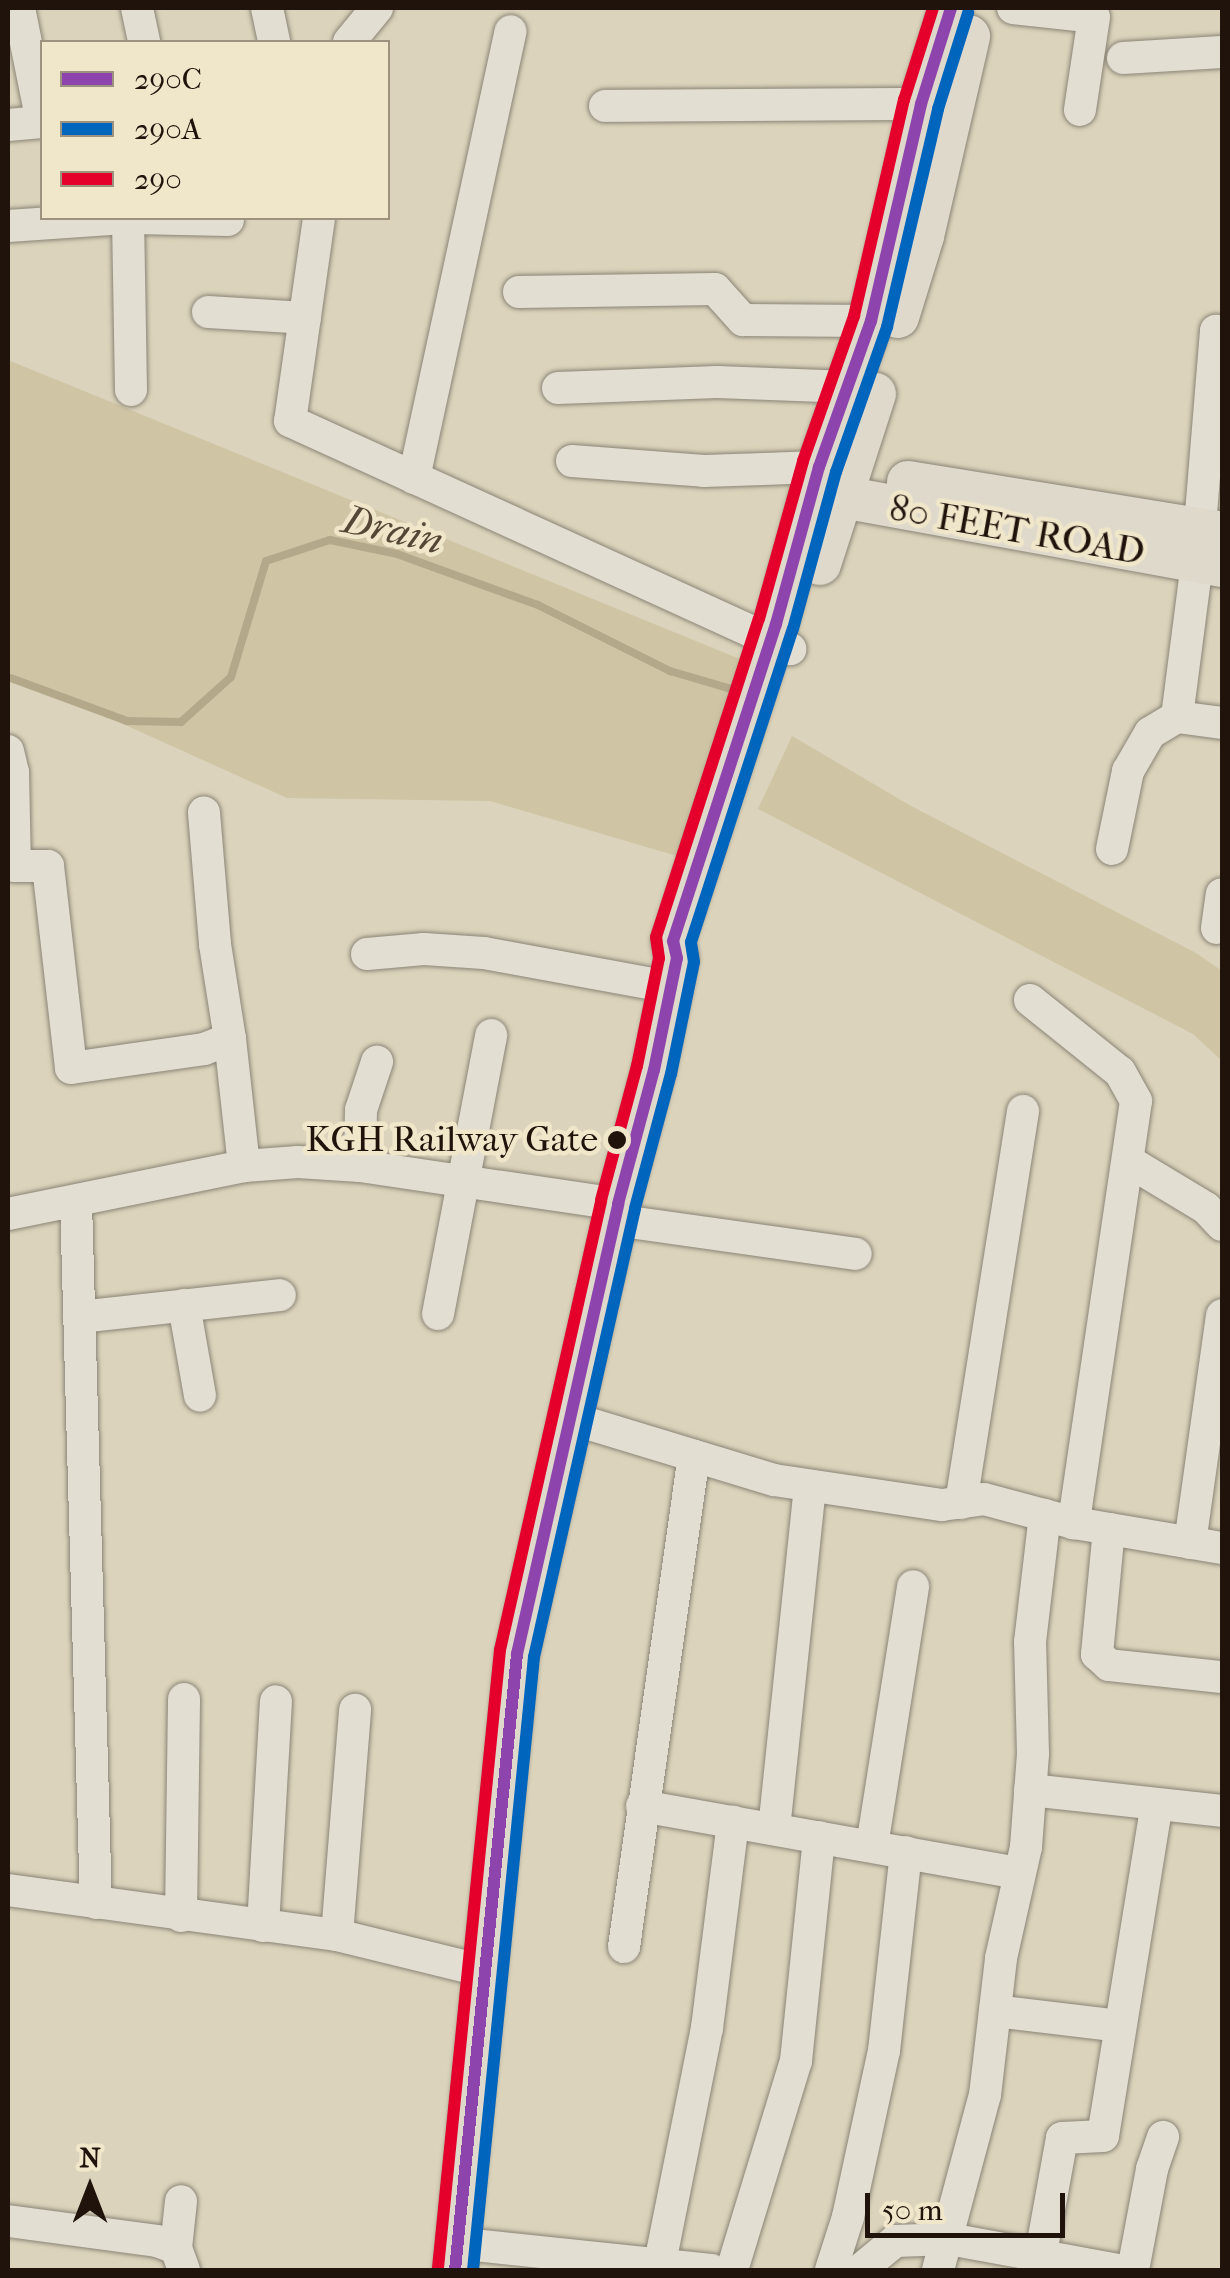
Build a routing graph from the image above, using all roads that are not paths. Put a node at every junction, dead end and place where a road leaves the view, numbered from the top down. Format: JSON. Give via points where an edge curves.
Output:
{"nodes":[{"id":1,"x":19,"y":8,"type":"edge"},
{"id":2,"x":137,"y":8,"type":"edge"},
{"id":3,"x":267,"y":8,"type":"edge"},
{"id":4,"x":376,"y":8,"type":"edge"},
{"id":5,"x":951,"y":8,"type":"edge"},
{"id":6,"x":976,"y":8,"type":"edge"},
{"id":7,"x":1013,"y":8,"type":"edge"},
{"id":8,"x":511,"y":31,"type":"dead end"},
{"id":9,"x":144,"y":40,"type":"edge"},
{"id":10,"x":274,"y":40,"type":"edge"},
{"id":11,"x":351,"y":40,"type":"edge"},
{"id":12,"x":1222,"y":52,"type":"edge"},
{"id":13,"x":1123,"y":58,"type":"dead end"},
{"id":14,"x":921,"y":104,"type":"junction"},
{"id":15,"x":605,"y":106,"type":"dead end"},
{"id":16,"x":1080,"y":110,"type":"dead end"},
{"id":17,"x":40,"y":112,"type":"edge"},
{"id":18,"x":40,"y":122,"type":"edge"},
{"id":19,"x":8,"y":125,"type":"edge"},
{"id":20,"x":99,"y":220,"type":"edge"},
{"id":21,"x":129,"y":220,"type":"edge"},
{"id":22,"x":319,"y":220,"type":"edge"},
{"id":23,"x":8,"y":226,"type":"edge"},
{"id":24,"x":519,"y":292,"type":"dead end"},
{"id":25,"x":208,"y":312,"type":"dead end"},
{"id":26,"x":305,"y":318,"type":"junction"},
{"id":27,"x":871,"y":321,"type":"junction"},
{"id":28,"x":1222,"y":332,"type":"edge"},
{"id":29,"x":850,"y":387,"type":"junction"},
{"id":30,"x":558,"y":388,"type":"dead end"},
{"id":31,"x":130,"y":390,"type":"dead end"},
{"id":32,"x":572,"y":461,"type":"dead end"},
{"id":33,"x":414,"y":478,"type":"junction"},
{"id":34,"x":831,"y":482,"type":"junction"},
{"id":35,"x":1210,"y":547,"type":"edge"},
{"id":36,"x":781,"y":644,"type":"junction"},
{"id":37,"x":1177,"y":717,"type":"junction"},
{"id":38,"x":1222,"y":723,"type":"edge"},
{"id":39,"x":8,"y":750,"type":"edge"},
{"id":40,"x":204,"y":812,"type":"dead end"},
{"id":41,"x":1112,"y":849,"type":"dead end"},
{"id":42,"x":12,"y":866,"type":"edge"},
{"id":43,"x":1222,"y":894,"type":"edge"},
{"id":44,"x":1217,"y":928,"type":"dead end"},
{"id":45,"x":367,"y":954,"type":"dead end"},
{"id":46,"x":674,"y":972,"type":"junction"},
{"id":47,"x":1030,"y":1000,"type":"dead end"},
{"id":48,"x":491,"y":1035,"type":"dead end"},
{"id":49,"x":230,"y":1039,"type":"junction"},
{"id":50,"x":377,"y":1062,"type":"dead end"},
{"id":51,"x":1023,"y":1111,"type":"dead end"},
{"id":52,"x":1128,"y":1161,"type":"junction"},
{"id":53,"x":244,"y":1166,"type":"junction"},
{"id":54,"x":360,"y":1166,"type":"junction"},
{"id":55,"x":462,"y":1180,"type":"junction"},
{"id":56,"x":76,"y":1202,"type":"junction"},
{"id":57,"x":616,"y":1212,"type":"junction"},
{"id":58,"x":8,"y":1214,"type":"edge"},
{"id":59,"x":1222,"y":1225,"type":"edge"},
{"id":60,"x":856,"y":1254,"type":"dead end"},
{"id":61,"x":280,"y":1295,"type":"dead end"},
{"id":62,"x":184,"y":1305,"type":"junction"},
{"id":63,"x":438,"y":1314,"type":"dead end"},
{"id":64,"x":1222,"y":1315,"type":"edge"},
{"id":65,"x":79,"y":1317,"type":"junction"},
{"id":66,"x":200,"y":1396,"type":"dead end"},
{"id":67,"x":570,"y":1418,"type":"junction"},
{"id":68,"x":694,"y":1456,"type":"junction"},
{"id":69,"x":810,"y":1486,"type":"junction"},
{"id":70,"x":961,"y":1503,"type":"junction"},
{"id":71,"x":1060,"y":1519,"type":"junction"},
{"id":72,"x":1109,"y":1529,"type":"junction"},
{"id":73,"x":1190,"y":1542,"type":"junction"},
{"id":74,"x":1222,"y":1548,"type":"edge"},
{"id":75,"x":913,"y":1586,"type":"dead end"},
{"id":76,"x":1222,"y":1677,"type":"edge"},
{"id":77,"x":184,"y":1699,"type":"dead end"},
{"id":78,"x":276,"y":1701,"type":"dead end"},
{"id":79,"x":355,"y":1710,"type":"dead end"},
{"id":80,"x":1030,"y":1790,"type":"junction"},
{"id":81,"x":1156,"y":1804,"type":"junction"},
{"id":82,"x":642,"y":1806,"type":"junction"},
{"id":83,"x":1222,"y":1810,"type":"edge"},
{"id":84,"x":733,"y":1822,"type":"junction"},
{"id":85,"x":774,"y":1829,"type":"junction"},
{"id":86,"x":819,"y":1837,"type":"junction"},
{"id":87,"x":872,"y":1846,"type":"junction"},
{"id":88,"x":906,"y":1852,"type":"junction"},
{"id":89,"x":1019,"y":1873,"type":"junction"},
{"id":90,"x":8,"y":1890,"type":"edge"},
{"id":91,"x":96,"y":1902,"type":"junction"},
{"id":92,"x":182,"y":1916,"type":"junction"},
{"id":93,"x":263,"y":1926,"type":"junction"},
{"id":94,"x":337,"y":1935,"type":"junction"},
{"id":95,"x":624,"y":1947,"type":"dead end"},
{"id":96,"x":484,"y":1971,"type":"junction"},
{"id":97,"x":995,"y":2011,"type":"junction"},
{"id":98,"x":1120,"y":2026,"type":"junction"},
{"id":99,"x":1164,"y":2137,"type":"dead end"},
{"id":100,"x":181,"y":2201,"type":"dead end"},
{"id":101,"x":8,"y":2221,"type":"edge"},
{"id":102,"x":949,"y":2239,"type":"junction"},
{"id":103,"x":455,"y":2257,"type":"edge"},
{"id":104,"x":180,"y":2259,"type":"edge"},
{"id":105,"x":594,"y":2263,"type":"edge"},
{"id":106,"x":660,"y":2263,"type":"junction"},
{"id":107,"x":1040,"y":2263,"type":"edge"},
{"id":108,"x":701,"y":2270,"type":"edge"},
{"id":109,"x":712,"y":2270,"type":"edge"},
{"id":110,"x":732,"y":2270,"type":"edge"},
{"id":111,"x":831,"y":2270,"type":"edge"},
{"id":112,"x":860,"y":2270,"type":"edge"},
{"id":113,"x":938,"y":2270,"type":"edge"},
{"id":114,"x":1118,"y":2270,"type":"edge"},
{"id":115,"x":1134,"y":2270,"type":"edge"}],
"edges":[{"from":1,"to":17,"type":"street"},
{"from":2,"to":9,"type":"street"},
{"from":3,"to":10,"type":"street"},
{"from":4,"to":11,"type":"street"},
{"from":5,"to":14,"type":"main road"},
{"from":6,"to":34,"type":"main road","via":[[923,236]]},
{"from":7,"to":16,"type":"street","via":[[1094,17]]},
{"from":8,"to":33,"type":"street"},
{"from":12,"to":13,"type":"street"},
{"from":14,"to":15,"type":"street"},
{"from":14,"to":27,"type":"main road"},
{"from":18,"to":19,"type":"street"},
{"from":20,"to":23,"type":"street"},
{"from":21,"to":31,"type":"street"},
{"from":22,"to":26,"type":"street"},
{"from":24,"to":27,"type":"street","via":[[715,289],[743,320]]},
{"from":25,"to":26,"type":"street"},
{"from":26,"to":33,"type":"street","via":[[290,421]]},
{"from":27,"to":29,"type":"main road"},
{"from":28,"to":35,"type":"street","via":[[1216,331]]},
{"from":29,"to":30,"type":"street","via":[[717,382]]},
{"from":29,"to":34,"type":"main road"},
{"from":32,"to":34,"type":"street"},
{"from":33,"to":36,"type":"street"},
{"from":34,"to":35,"type":"main road","name":"80 FEET ROAD"},
{"from":34,"to":36,"type":"main road"},
{"from":35,"to":37,"type":"street"},
{"from":36,"to":46,"type":"main road","via":[[679,920]]},
{"from":37,"to":38,"type":"street"},
{"from":37,"to":41,"type":"street","via":[[1162,722],[1132,758]]},
{"from":39,"to":42,"type":"street"},
{"from":40,"to":49,"type":"street"},
{"from":42,"to":49,"type":"street","via":[[48,866],[70,1068],[204,1049]]},
{"from":43,"to":44,"type":"street"},
{"from":45,"to":46,"type":"street","via":[[424,949]]},
{"from":46,"to":57,"type":"main road"},
{"from":47,"to":52,"type":"street","via":[[1132,1088]]},
{"from":48,"to":55,"type":"street"},
{"from":49,"to":53,"type":"street"},
{"from":50,"to":54,"type":"street","via":[[361,1110]]},
{"from":51,"to":70,"type":"street"},
{"from":52,"to":59,"type":"street","via":[[1206,1208]]},
{"from":52,"to":71,"type":"street"},
{"from":53,"to":54,"type":"street"},
{"from":53,"to":56,"type":"street"},
{"from":54,"to":55,"type":"street"},
{"from":55,"to":57,"type":"street"},
{"from":55,"to":63,"type":"street"},
{"from":56,"to":58,"type":"street"},
{"from":56,"to":65,"type":"street"},
{"from":57,"to":60,"type":"street"},
{"from":57,"to":67,"type":"main road"},
{"from":61,"to":62,"type":"street"},
{"from":62,"to":65,"type":"street"},
{"from":62,"to":66,"type":"street"},
{"from":64,"to":73,"type":"street"},
{"from":65,"to":91,"type":"street"},
{"from":67,"to":68,"type":"street"},
{"from":67,"to":96,"type":"main road","via":[[517,1654]]},
{"from":68,"to":69,"type":"street"},
{"from":68,"to":82,"type":"street"},
{"from":69,"to":70,"type":"street"},
{"from":69,"to":85,"type":"street"},
{"from":70,"to":71,"type":"street","via":[[984,1499]]},
{"from":71,"to":72,"type":"street"},
{"from":71,"to":80,"type":"street","via":[[1030,1642]]},
{"from":72,"to":73,"type":"street"},
{"from":72,"to":76,"type":"street","via":[[1098,1654],[1109,1665]]},
{"from":73,"to":74,"type":"street"},
{"from":75,"to":87,"type":"street"},
{"from":77,"to":92,"type":"street"},
{"from":78,"to":93,"type":"street"},
{"from":79,"to":94,"type":"street"},
{"from":80,"to":81,"type":"street"},
{"from":80,"to":89,"type":"street"},
{"from":81,"to":83,"type":"street"},
{"from":81,"to":98,"type":"street"},
{"from":82,"to":84,"type":"street"},
{"from":82,"to":95,"type":"street"},
{"from":84,"to":85,"type":"street"},
{"from":84,"to":106,"type":"street","via":[[708,2028]]},
{"from":85,"to":86,"type":"street"},
{"from":86,"to":87,"type":"street"},
{"from":86,"to":110,"type":"street","via":[[796,2061]]},
{"from":87,"to":88,"type":"street"},
{"from":88,"to":89,"type":"street"},
{"from":88,"to":111,"type":"street","via":[[884,2051]]},
{"from":89,"to":97,"type":"street"},
{"from":90,"to":91,"type":"street"},
{"from":91,"to":92,"type":"street"},
{"from":92,"to":93,"type":"street"},
{"from":93,"to":94,"type":"street"},
{"from":94,"to":96,"type":"street"},
{"from":96,"to":103,"type":"main road"},
{"from":97,"to":98,"type":"street"},
{"from":97,"to":102,"type":"street","via":[[985,2096]]},
{"from":98,"to":107,"type":"street","via":[[1102,2136],[1062,2138]]},
{"from":99,"to":115,"type":"street"},
{"from":100,"to":104,"type":"street"},
{"from":101,"to":104,"type":"street","via":[[157,2241]]},
{"from":102,"to":107,"type":"street"},
{"from":102,"to":112,"type":"street","via":[[895,2241]]},
{"from":102,"to":113,"type":"street"},
{"from":103,"to":105,"type":"street"},
{"from":105,"to":106,"type":"street"},
{"from":106,"to":108,"type":"street"},
{"from":107,"to":114,"type":"street"},
{"from":108,"to":109,"type":"street"}]}
